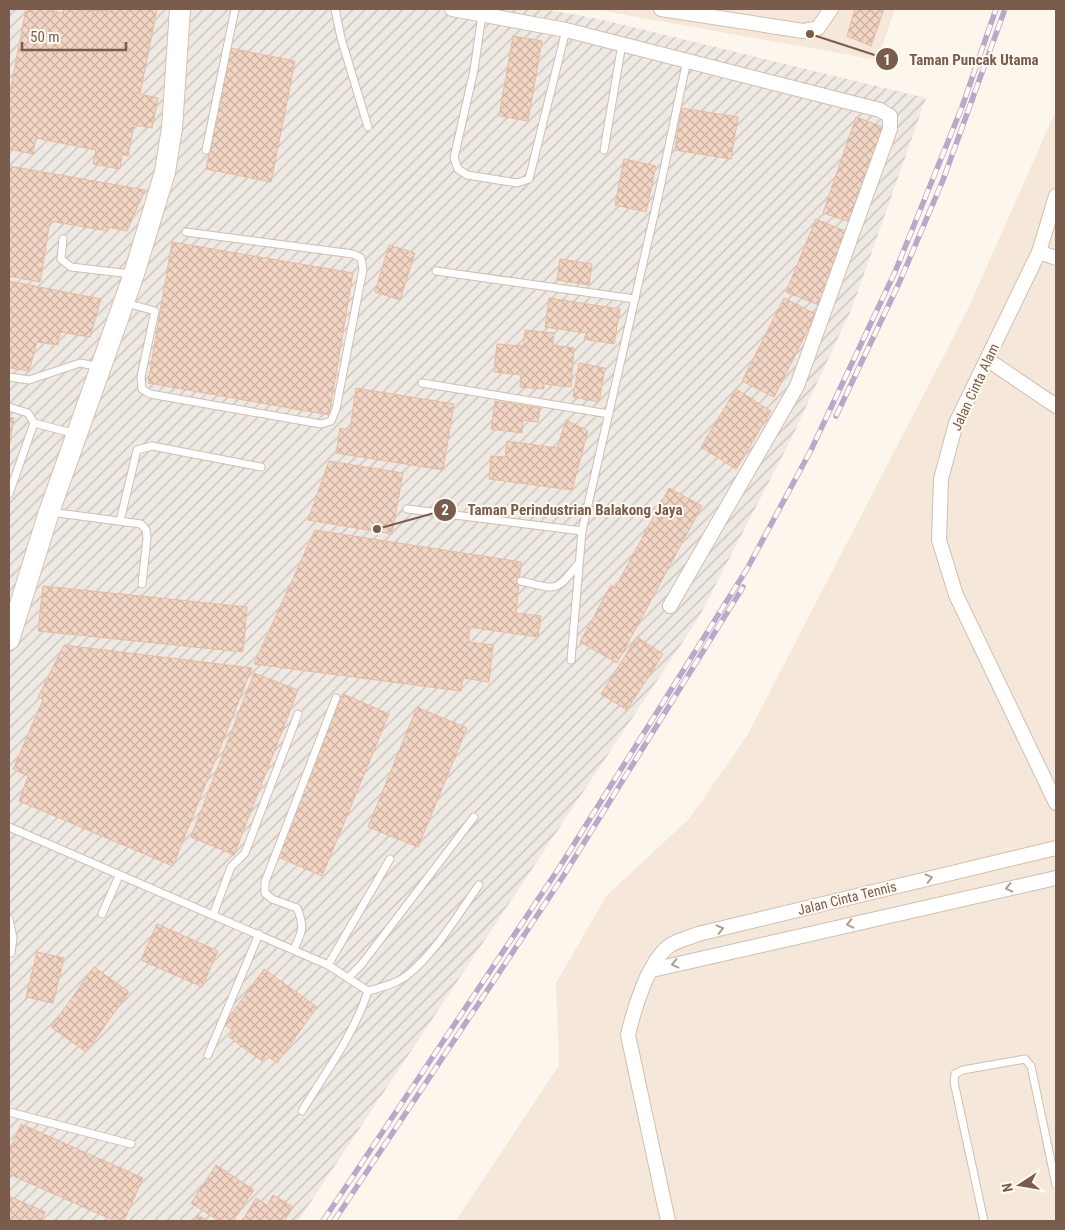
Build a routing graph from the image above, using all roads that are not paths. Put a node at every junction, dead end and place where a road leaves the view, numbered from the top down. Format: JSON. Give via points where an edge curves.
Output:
{"nodes":[{"id":1,"x":180,"y":9,"type":"edge"},
{"id":2,"x":235,"y":9,"type":"edge"},
{"id":3,"x":335,"y":9,"type":"edge"},
{"id":4,"x":452,"y":9,"type":"edge"},
{"id":5,"x":665,"y":9,"type":"edge"},
{"id":6,"x":830,"y":9,"type":"edge"},
{"id":7,"x":482,"y":15,"type":"junction"},
{"id":8,"x":566,"y":30,"type":"junction"},
{"id":9,"x":622,"y":44,"type":"junction"},
{"id":10,"x":687,"y":60,"type":"junction"},
{"id":11,"x":368,"y":127,"type":"dead end"},
{"id":12,"x":206,"y":150,"type":"dead end"},
{"id":13,"x":604,"y":150,"type":"dead end"},
{"id":14,"x":1056,"y":196,"type":"edge"},
{"id":15,"x":186,"y":232,"type":"dead end"},
{"id":16,"x":63,"y":239,"type":"dead end"},
{"id":17,"x":1039,"y":252,"type":"junction"},
{"id":18,"x":1056,"y":258,"type":"edge"},
{"id":19,"x":436,"y":270,"type":"dead end"},
{"id":20,"x":134,"y":274,"type":"junction"},
{"id":21,"x":634,"y":300,"type":"junction"},
{"id":22,"x":123,"y":302,"type":"junction"},
{"id":23,"x":988,"y":360,"type":"junction"},
{"id":24,"x":100,"y":367,"type":"junction"},
{"id":25,"x":9,"y":377,"type":"edge"},
{"id":26,"x":422,"y":383,"type":"dead end"},
{"id":27,"x":1056,"y":406,"type":"edge"},
{"id":28,"x":9,"y":407,"type":"edge"},
{"id":29,"x":609,"y":414,"type":"junction"},
{"id":30,"x":34,"y":423,"type":"junction"},
{"id":31,"x":77,"y":434,"type":"junction"},
{"id":32,"x":261,"y":466,"type":"dead end"},
{"id":33,"x":9,"y":494,"type":"edge"},
{"id":34,"x":407,"y":509,"type":"dead end"},
{"id":35,"x":50,"y":512,"type":"junction"},
{"id":36,"x":120,"y":520,"type":"junction"},
{"id":37,"x":582,"y":531,"type":"junction"},
{"id":38,"x":578,"y":564,"type":"junction"},
{"id":39,"x":521,"y":581,"type":"dead end"},
{"id":40,"x":142,"y":584,"type":"dead end"},
{"id":41,"x":670,"y":606,"type":"dead end"},
{"id":42,"x":10,"y":633,"type":"edge"},
{"id":43,"x":571,"y":660,"type":"dead end"},
{"id":44,"x":336,"y":698,"type":"dead end"},
{"id":45,"x":298,"y":714,"type":"dead end"},
{"id":46,"x":1056,"y":803,"type":"edge"},
{"id":47,"x":474,"y":817,"type":"dead end"},
{"id":48,"x":9,"y":827,"type":"edge"},
{"id":49,"x":1056,"y":848,"type":"edge"},
{"id":50,"x":390,"y":859,"type":"dead end"},
{"id":51,"x":119,"y":876,"type":"junction"},
{"id":52,"x":1056,"y":878,"type":"edge"},
{"id":53,"x":479,"y":885,"type":"dead end"},
{"id":54,"x":102,"y":914,"type":"dead end"},
{"id":55,"x":213,"y":915,"type":"junction"},
{"id":56,"x":9,"y":919,"type":"edge"},
{"id":57,"x":259,"y":934,"type":"junction"},
{"id":58,"x":698,"y":934,"type":"junction"},
{"id":59,"x":294,"y":950,"type":"junction"},
{"id":60,"x":11,"y":954,"type":"dead end"},
{"id":61,"x":704,"y":958,"type":"junction"},
{"id":62,"x":328,"y":965,"type":"junction"},
{"id":63,"x":652,"y":970,"type":"junction"},
{"id":64,"x":349,"y":977,"type":"junction"},
{"id":65,"x":368,"y":991,"type":"junction"},
{"id":66,"x":208,"y":1054,"type":"dead end"},
{"id":67,"x":302,"y":1111,"type":"dead end"},
{"id":68,"x":9,"y":1112,"type":"edge"},
{"id":69,"x":131,"y":1144,"type":"dead end"},
{"id":70,"x":1056,"y":1185,"type":"edge"},
{"id":71,"x":668,"y":1221,"type":"edge"},
{"id":72,"x":984,"y":1221,"type":"edge"}],
"edges":[{"from":1,"to":20,"type":"street","via":[[172,128],[165,172]]},
{"from":2,"to":12,"type":"lane"},
{"from":3,"to":11,"type":"lane"},
{"from":4,"to":7,"type":"street"},
{"from":5,"to":6,"type":"street","via":[[803,31],[818,28]]},
{"from":7,"to":8,"type":"street"},
{"from":7,"to":8,"type":"lane","via":[[474,70],[454,158],[458,169],[467,175],[517,183],[529,179]]},
{"from":8,"to":9,"type":"street"},
{"from":9,"to":10,"type":"street"},
{"from":9,"to":13,"type":"lane"},
{"from":10,"to":21,"type":"lane"},
{"from":10,"to":41,"type":"street","via":[[880,110],[890,116],[890,129],[797,386]]},
{"from":14,"to":17,"type":"street","name":"Jalan Cinta Alam"},
{"from":15,"to":22,"type":"lane","via":[[353,254],[361,258],[363,269],[331,421],[321,424],[150,394],[142,389],[141,377],[155,311]]},
{"from":16,"to":20,"type":"lane","via":[[61,259],[71,267]]},
{"from":17,"to":18,"type":"street"},
{"from":17,"to":23,"type":"street","name":"Jalan Cinta Alam"},
{"from":19,"to":21,"type":"lane"},
{"from":20,"to":22,"type":"street"},
{"from":21,"to":29,"type":"lane"},
{"from":22,"to":24,"type":"street"},
{"from":23,"to":27,"type":"street"},
{"from":23,"to":46,"type":"street","name":"Jalan Cinta Alam","via":[[956,423],[941,479],[939,540],[956,595]]},
{"from":24,"to":25,"type":"lane","via":[[80,363],[29,380]]},
{"from":24,"to":31,"type":"street"},
{"from":26,"to":29,"type":"lane"},
{"from":28,"to":30,"type":"lane","via":[[28,413]]},
{"from":29,"to":37,"type":"lane"},
{"from":30,"to":31,"type":"lane"},
{"from":30,"to":33,"type":"lane"},
{"from":31,"to":35,"type":"street"},
{"from":32,"to":36,"type":"lane","via":[[144,446],[137,450]]},
{"from":34,"to":37,"type":"lane"},
{"from":35,"to":36,"type":"lane"},
{"from":35,"to":42,"type":"street"},
{"from":36,"to":40,"type":"lane","via":[[141,524],[146,530]]},
{"from":37,"to":38,"type":"lane"},
{"from":38,"to":39,"type":"lane","via":[[558,587]]},
{"from":38,"to":43,"type":"lane"},
{"from":44,"to":59,"type":"lane","via":[[265,882],[265,893],[297,908],[303,921]]},
{"from":45,"to":55,"type":"lane","via":[[245,853],[230,867]]},
{"from":47,"to":64,"type":"lane"},
{"from":48,"to":51,"type":"lane"},
{"from":58,"to":49,"type":"street","name":"Jalan Cinta Tennis","one_way":true},
{"from":50,"to":62,"type":"lane"},
{"from":51,"to":54,"type":"lane"},
{"from":51,"to":55,"type":"lane"},
{"from":52,"to":61,"type":"street","name":"Jalan Cinta Tennis","one_way":true},
{"from":53,"to":65,"type":"lane","via":[[439,940],[409,974]]},
{"from":55,"to":57,"type":"lane"},
{"from":56,"to":60,"type":"lane","via":[[13,938]]},
{"from":57,"to":59,"type":"lane"},
{"from":57,"to":66,"type":"lane"},
{"from":58,"to":61,"type":"street"},
{"from":58,"to":63,"type":"street","name":"Jalan Cinta Tennis","via":[[671,945],[658,956]]},
{"from":59,"to":62,"type":"lane"},
{"from":61,"to":63,"type":"street","name":"Jalan Cinta Tennis","one_way":true},
{"from":62,"to":64,"type":"lane"},
{"from":63,"to":71,"type":"street","name":"Jalan Cinta Tennis","via":[[628,1035]]},
{"from":64,"to":65,"type":"lane"},
{"from":65,"to":67,"type":"lane","via":[[352,1029]]},
{"from":68,"to":69,"type":"lane"},
{"from":70,"to":72,"type":"lane","via":[[1030,1066],[1025,1059],[955,1074],[954,1082]]}]}
